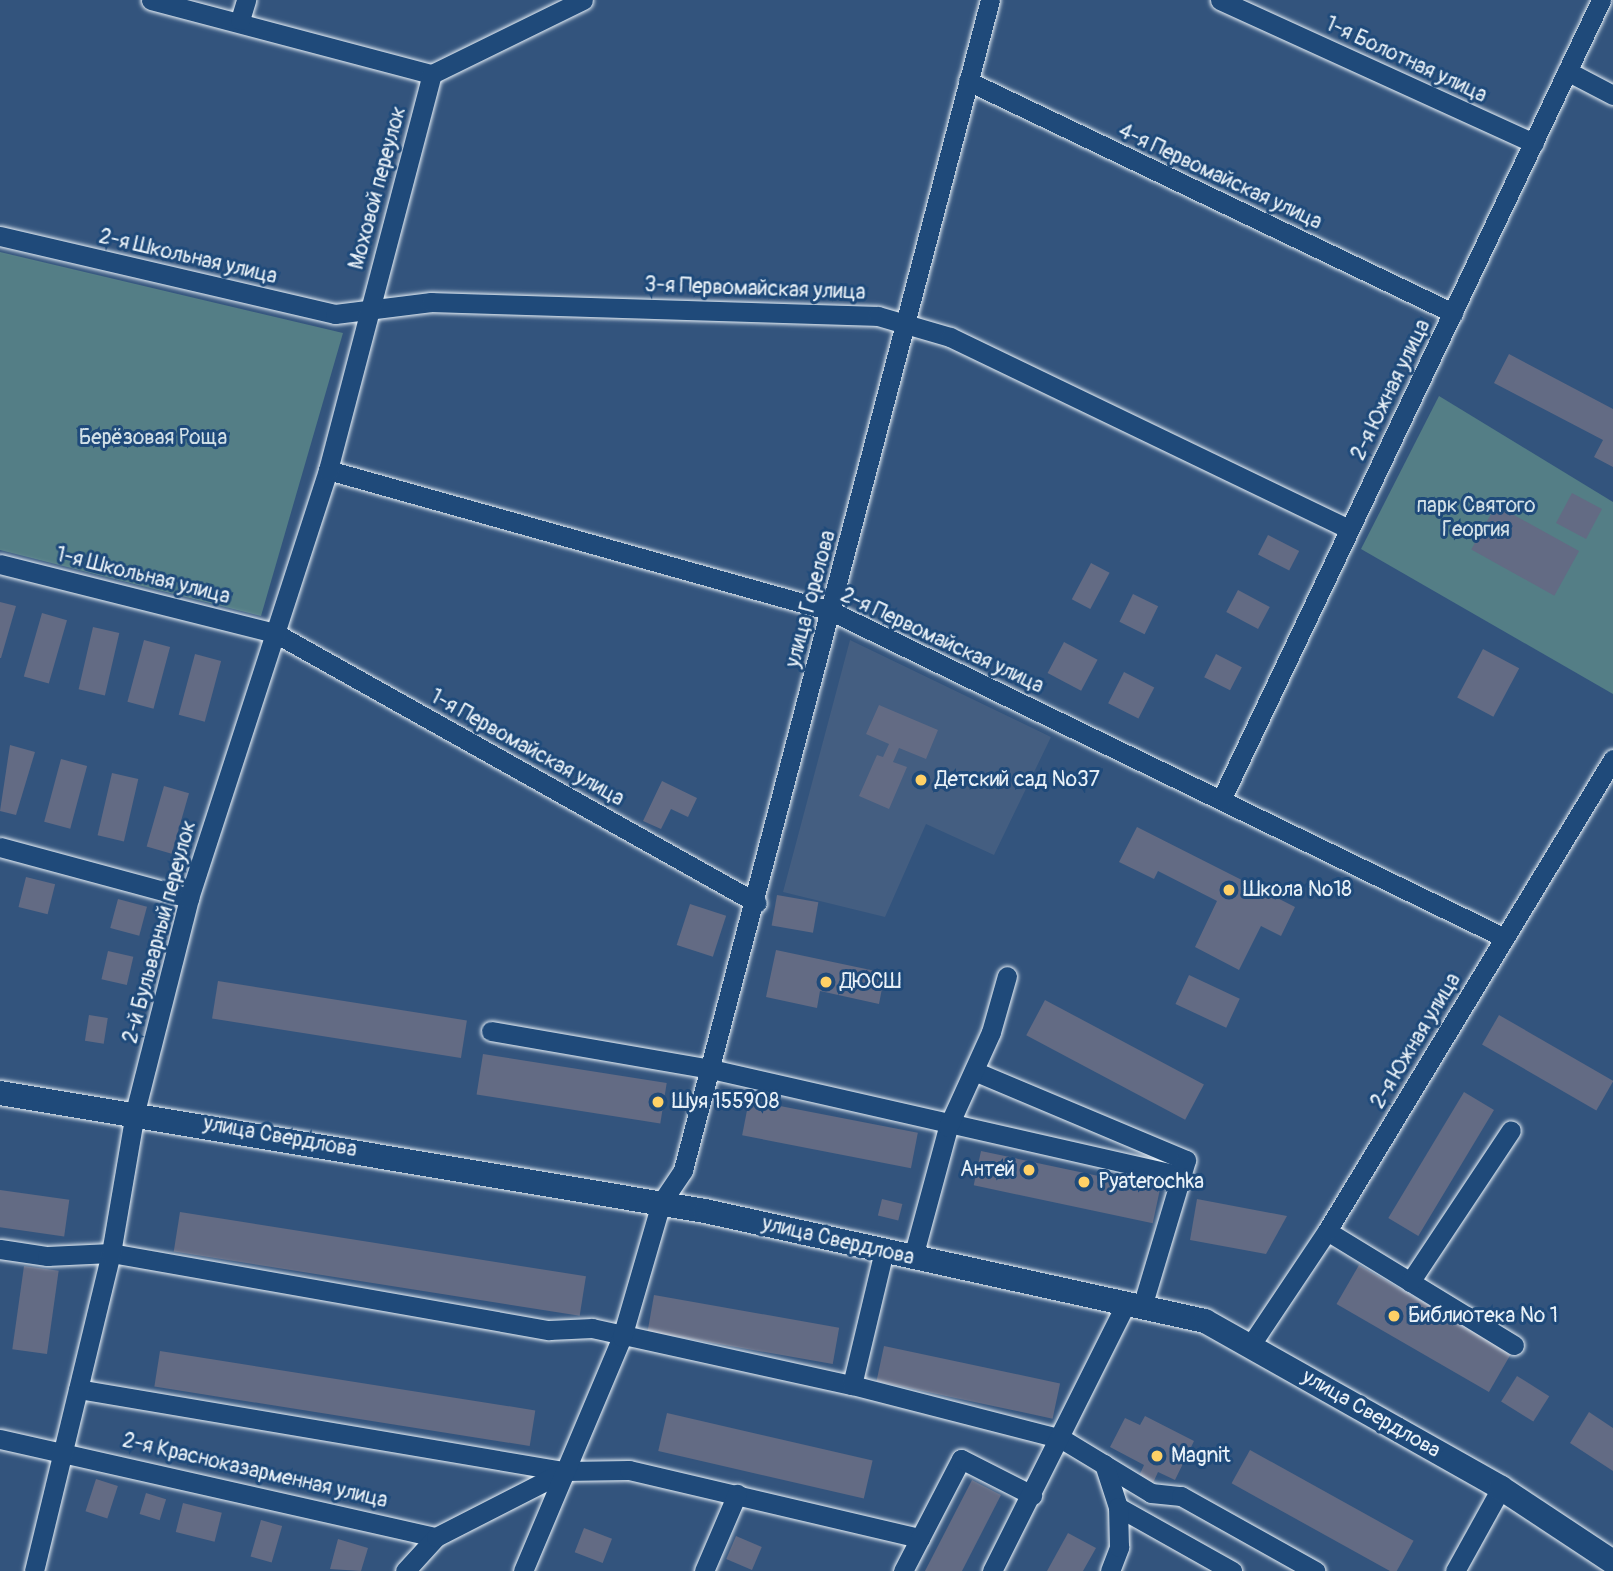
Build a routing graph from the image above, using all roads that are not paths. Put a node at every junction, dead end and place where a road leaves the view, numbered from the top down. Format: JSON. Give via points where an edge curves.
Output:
{"nodes":[{"id":1,"x":151,"y":0,"type":"edge"},
{"id":2,"x":246,"y":0,"type":"edge"},
{"id":3,"x":583,"y":0,"type":"edge"},
{"id":4,"x":990,"y":0,"type":"edge"},
{"id":5,"x":1220,"y":0,"type":"edge"},
{"id":6,"x":1601,"y":0,"type":"edge"},
{"id":7,"x":240,"y":20,"type":"junction"},
{"id":8,"x":1567,"y":71,"type":"junction"},
{"id":9,"x":432,"y":74,"type":"junction"},
{"id":10,"x":968,"y":82,"type":"junction"},
{"id":11,"x":1613,"y":95,"type":"edge"},
{"id":12,"x":1534,"y":143,"type":"junction"},
{"id":13,"x":0,"y":236,"type":"edge"},
{"id":14,"x":1453,"y":313,"type":"junction"},
{"id":15,"x":367,"y":315,"type":"junction"},
{"id":16,"x":908,"y":324,"type":"junction"},
{"id":17,"x":328,"y":470,"type":"junction"},
{"id":18,"x":1349,"y":529,"type":"junction"},
{"id":19,"x":0,"y":564,"type":"edge"},
{"id":20,"x":831,"y":611,"type":"junction"},
{"id":21,"x":275,"y":633,"type":"junction"},
{"id":22,"x":1613,"y":761,"type":"edge"},
{"id":23,"x":1221,"y":800,"type":"junction"},
{"id":24,"x":0,"y":847,"type":"edge"},
{"id":25,"x":189,"y":898,"type":"junction"},
{"id":26,"x":757,"y":903,"type":"junction"},
{"id":27,"x":1505,"y":938,"type":"junction"},
{"id":28,"x":1007,"y":976,"type":"dead end"},
{"id":29,"x":491,"y":1031,"type":"dead end"},
{"id":30,"x":711,"y":1069,"type":"junction"},
{"id":31,"x":974,"y":1071,"type":"junction"},
{"id":32,"x":0,"y":1093,"type":"edge"},
{"id":33,"x":135,"y":1112,"type":"junction"},
{"id":34,"x":948,"y":1127,"type":"junction"},
{"id":35,"x":1511,"y":1130,"type":"dead end"},
{"id":36,"x":1181,"y":1176,"type":"junction"},
{"id":37,"x":661,"y":1203,"type":"junction"},
{"id":38,"x":1328,"y":1231,"type":"junction"},
{"id":39,"x":0,"y":1249,"type":"edge"},
{"id":40,"x":884,"y":1251,"type":"junction"},
{"id":41,"x":111,"y":1253,"type":"junction"},
{"id":42,"x":913,"y":1257,"type":"junction"},
{"id":43,"x":1410,"y":1282,"type":"junction"},
{"id":44,"x":1134,"y":1305,"type":"junction"},
{"id":45,"x":622,"y":1337,"type":"junction"},
{"id":46,"x":1252,"y":1343,"type":"junction"},
{"id":47,"x":1514,"y":1345,"type":"dead end"},
{"id":48,"x":852,"y":1385,"type":"junction"},
{"id":49,"x":78,"y":1388,"type":"junction"},
{"id":50,"x":0,"y":1439,"type":"edge"},
{"id":51,"x":1062,"y":1439,"type":"junction"},
{"id":52,"x":63,"y":1449,"type":"junction"},
{"id":53,"x":1104,"y":1464,"type":"junction"},
{"id":54,"x":565,"y":1471,"type":"junction"},
{"id":55,"x":1501,"y":1488,"type":"junction"},
{"id":56,"x":737,"y":1494,"type":"junction"},
{"id":57,"x":1032,"y":1495,"type":"junction"},
{"id":58,"x":1118,"y":1507,"type":"junction"},
{"id":59,"x":436,"y":1537,"type":"junction"},
{"id":60,"x":920,"y":1538,"type":"junction"},
{"id":61,"x":1613,"y":1562,"type":"edge"},
{"id":62,"x":1223,"y":1569,"type":"edge"},
{"id":63,"x":34,"y":1571,"type":"edge"},
{"id":64,"x":405,"y":1571,"type":"edge"},
{"id":65,"x":523,"y":1571,"type":"edge"},
{"id":66,"x":704,"y":1571,"type":"edge"},
{"id":67,"x":903,"y":1571,"type":"edge"},
{"id":68,"x":992,"y":1571,"type":"edge"},
{"id":69,"x":1110,"y":1571,"type":"edge"},
{"id":70,"x":1315,"y":1571,"type":"edge"},
{"id":71,"x":1455,"y":1571,"type":"edge"}],
"edges":[{"from":1,"to":7,"type":"street"},
{"from":2,"to":7,"type":"street"},
{"from":3,"to":9,"type":"street"},
{"from":4,"to":10,"type":"street","name":"улица Горелова"},
{"from":5,"to":12,"type":"street","name":"1-я Болотная улица"},
{"from":6,"to":8,"type":"street","name":"2-я Южная улица"},
{"from":7,"to":9,"type":"street"},
{"from":8,"to":11,"type":"street"},
{"from":8,"to":12,"type":"street","name":"2-я Южная улица"},
{"from":9,"to":15,"type":"street","name":"Моховой переулок"},
{"from":10,"to":14,"type":"street","name":"4-я Первомайская улица"},
{"from":10,"to":16,"type":"street","name":"улица Горелова"},
{"from":12,"to":14,"type":"street","name":"2-я Южная улица"},
{"from":13,"to":15,"type":"street","name":"2-я Школьная улица","via":[[311,310]]},
{"from":14,"to":18,"type":"street","name":"2-я Южная улица"},
{"from":15,"to":16,"type":"street","name":"3-я Первомайская улица","via":[[394,303],[431,302],[842,312]]},
{"from":15,"to":17,"type":"street","name":"2-й Бульварный переулок"},
{"from":16,"to":18,"type":"street","name":"3-я Первомайская улица","via":[[1080,397]]},
{"from":16,"to":20,"type":"street","name":"улица Горелова"},
{"from":17,"to":20,"type":"street","name":"2-я Первомайская улица"},
{"from":17,"to":21,"type":"street","name":"2-й Бульварный переулок"},
{"from":18,"to":23,"type":"street","name":"2-я Южная улица"},
{"from":19,"to":21,"type":"street","name":"1-я Школьная улица"},
{"from":20,"to":23,"type":"street","name":"2-я Первомайская улица"},
{"from":20,"to":26,"type":"street","name":"улица Горелова"},
{"from":21,"to":25,"type":"street","name":"2-й Бульварный переулок"},
{"from":21,"to":26,"type":"street","name":"1-я Первомайская улица"},
{"from":22,"to":27,"type":"street","name":"2-я Южная улица"},
{"from":23,"to":27,"type":"street","name":"2-я Первомайская улица"},
{"from":24,"to":25,"type":"street"},
{"from":25,"to":33,"type":"street","name":"2-й Бульварный переулок"},
{"from":26,"to":30,"type":"street","name":"улица Горелова"},
{"from":27,"to":38,"type":"street","name":"2-я Южная улица"},
{"from":28,"to":31,"type":"street"},
{"from":29,"to":30,"type":"street"},
{"from":30,"to":34,"type":"street"},
{"from":30,"to":37,"type":"street","name":"улица Горелова","via":[[683,1170]]},
{"from":31,"to":34,"type":"street"},
{"from":31,"to":36,"type":"street","via":[[1186,1160]]},
{"from":32,"to":33,"type":"main road","name":"улица Свердлова"},
{"from":33,"to":37,"type":"main road","name":"улица Свердлова"},
{"from":33,"to":41,"type":"street","name":"2-й Бульварный переулок"},
{"from":34,"to":36,"type":"street"},
{"from":34,"to":42,"type":"street"},
{"from":35,"to":43,"type":"street"},
{"from":36,"to":44,"type":"street"},
{"from":37,"to":40,"type":"main road","name":"улица Свердлова"},
{"from":37,"to":45,"type":"street","name":"улица Горелова"},
{"from":38,"to":43,"type":"street"},
{"from":38,"to":46,"type":"street","name":"2-я Южная улица"},
{"from":39,"to":41,"type":"street","via":[[47,1256]]},
{"from":40,"to":42,"type":"main road","name":"улица Свердлова"},
{"from":40,"to":48,"type":"street"},
{"from":41,"to":45,"type":"street","via":[[170,1268]]},
{"from":41,"to":49,"type":"street","name":"2-й Бульварный переулок"},
{"from":42,"to":44,"type":"main road","name":"улица Свердлова"},
{"from":43,"to":47,"type":"street"},
{"from":44,"to":46,"type":"main road","name":"улица Свердлова","via":[[1205,1321]]},
{"from":44,"to":51,"type":"street"},
{"from":45,"to":48,"type":"street"},
{"from":45,"to":54,"type":"street","name":"улица Горелова"},
{"from":46,"to":55,"type":"main road","name":"улица Свердлова"},
{"from":48,"to":51,"type":"street"},
{"from":49,"to":52,"type":"street","name":"2-й Бульварный переулок"},
{"from":49,"to":54,"type":"street"},
{"from":50,"to":52,"type":"street","name":"2-я Красноказарменная улица"},
{"from":51,"to":53,"type":"street"},
{"from":51,"to":57,"type":"street"},
{"from":52,"to":59,"type":"street","name":"2-я Красноказарменная улица"},
{"from":52,"to":63,"type":"street","name":"2-й Бульварный переулок"},
{"from":53,"to":58,"type":"street"},
{"from":53,"to":70,"type":"street","via":[[1151,1493],[1181,1496]]},
{"from":54,"to":56,"type":"street","via":[[629,1470]]},
{"from":54,"to":59,"type":"street"},
{"from":54,"to":65,"type":"street","name":"улица Горелова"},
{"from":55,"to":61,"type":"main road","name":"улица Свердлова"},
{"from":55,"to":71,"type":"street"},
{"from":56,"to":60,"type":"street"},
{"from":56,"to":66,"type":"street"},
{"from":57,"to":60,"type":"street","via":[[961,1459]]},
{"from":57,"to":68,"type":"street"},
{"from":58,"to":62,"type":"street"},
{"from":58,"to":69,"type":"street","via":[[1119,1547]]},
{"from":59,"to":64,"type":"street"},
{"from":60,"to":67,"type":"street"}]}
